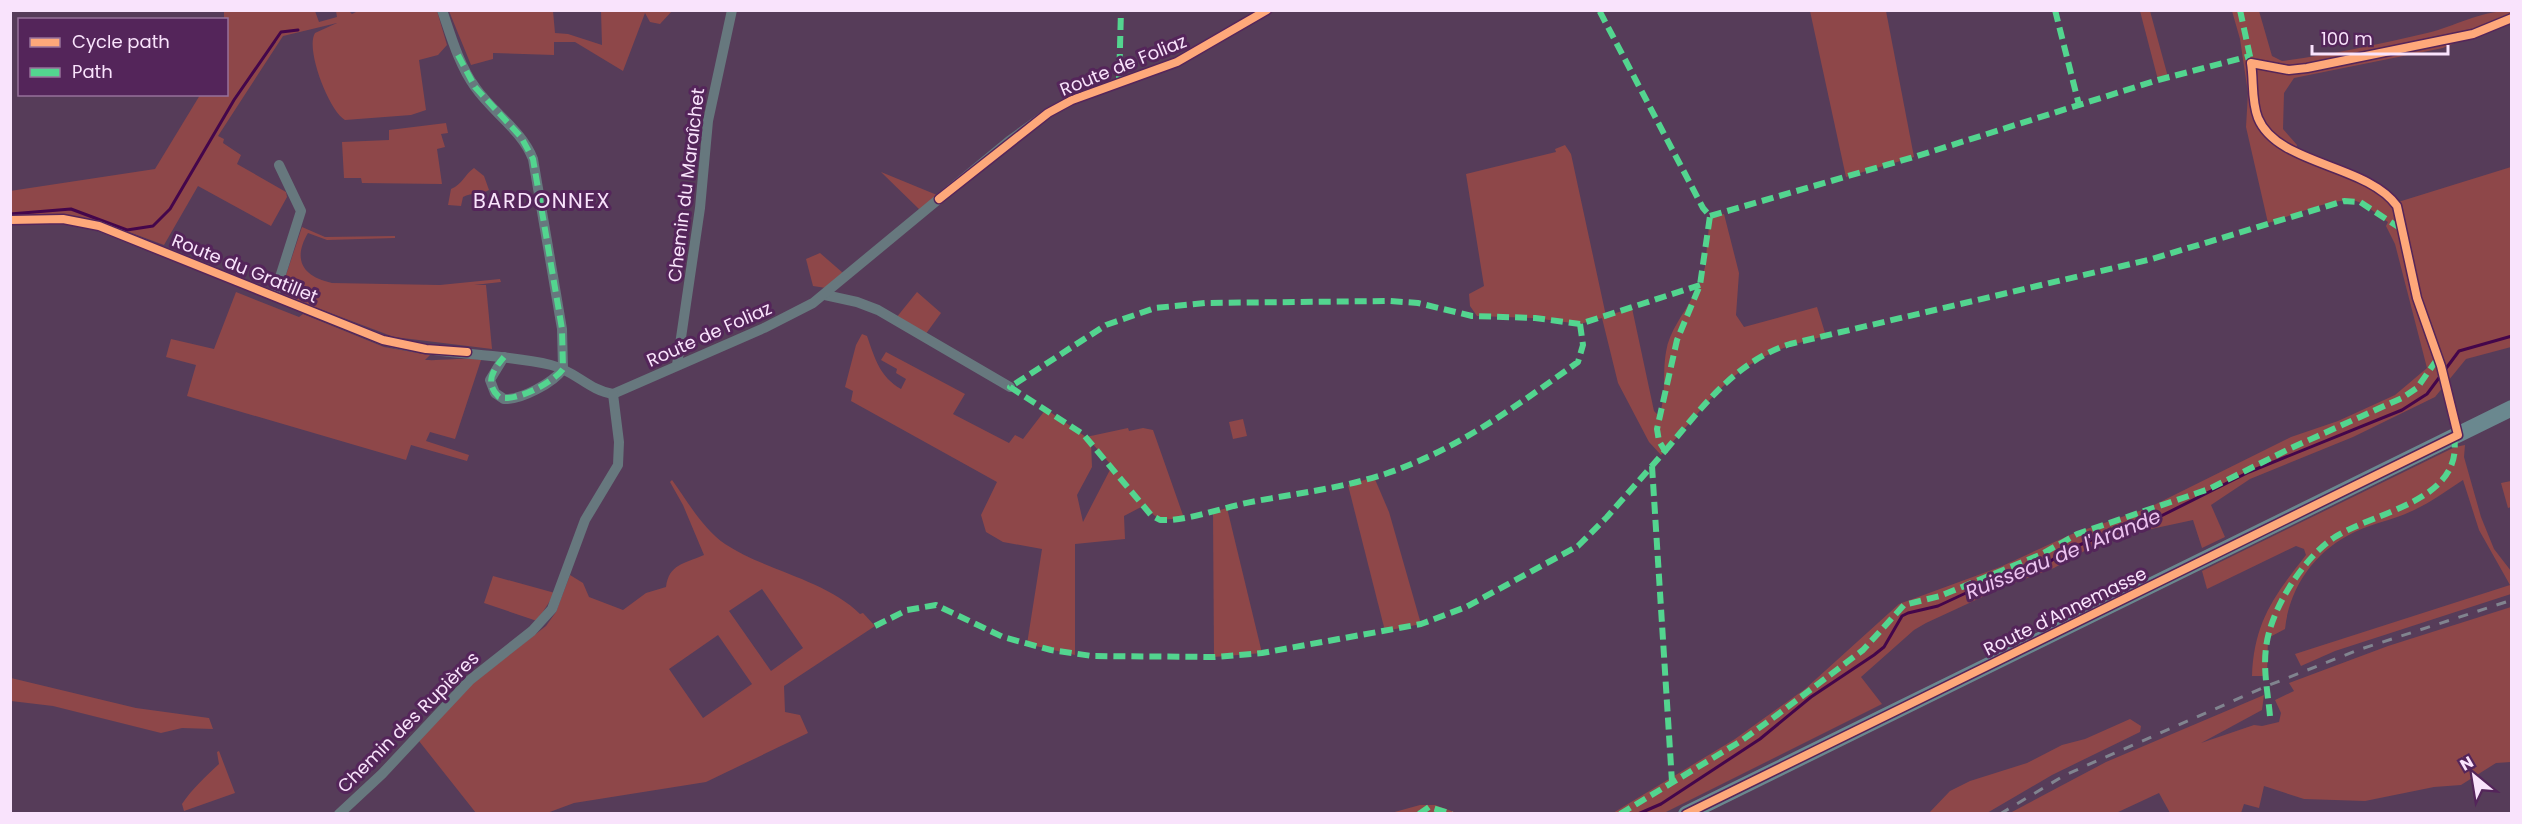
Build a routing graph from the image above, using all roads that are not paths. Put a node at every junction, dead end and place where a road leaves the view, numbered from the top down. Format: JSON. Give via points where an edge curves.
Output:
{"nodes":[{"id":1,"x":442,"y":10,"type":"edge"},
{"id":2,"x":732,"y":10,"type":"edge"},
{"id":3,"x":1267,"y":10,"type":"edge"},
{"id":4,"x":279,"y":165,"type":"dead end"},
{"id":5,"x":10,"y":220,"type":"edge"},
{"id":6,"x":825,"y":295,"type":"junction"},
{"id":7,"x":274,"y":296,"type":"junction"},
{"id":8,"x":504,"y":357,"type":"junction"},
{"id":9,"x":677,"y":365,"type":"junction"},
{"id":10,"x":563,"y":369,"type":"junction"},
{"id":11,"x":1010,"y":387,"type":"dead end"},
{"id":12,"x":613,"y":394,"type":"junction"},
{"id":13,"x":2511,"y":408,"type":"edge"},
{"id":14,"x":339,"y":813,"type":"edge"},
{"id":15,"x":1686,"y":813,"type":"edge"}],
"edges":[{"from":1,"to":10,"type":"street","via":[[469,77],[521,137],[533,159],[562,329]]},
{"from":2,"to":9,"type":"street","name":"Chemin du Maraîchet","via":[[708,121],[700,208]]},
{"from":3,"to":6,"type":"street","name":"Route de Foliaz","via":[[1184,59],[1072,100],[1033,122]]},
{"from":4,"to":7,"type":"street","via":[[301,211]]},
{"from":5,"to":7,"type":"street","name":"Route du Gratillet","via":[[63,219],[99,226]]},
{"from":6,"to":9,"type":"street","name":"Route de Foliaz","via":[[781,320]]},
{"from":6,"to":11,"type":"street","via":[[878,310]]},
{"from":7,"to":8,"type":"street","name":"Route du Gratillet","via":[[391,343]]},
{"from":8,"to":10,"type":"street","name":"Route du Gratillet"},
{"from":8,"to":10,"type":"street","via":[[490,380],[495,393],[504,399],[523,395]]},
{"from":9,"to":12,"type":"street","name":"Route de Foliaz"},
{"from":10,"to":12,"type":"street","name":"Route du Gratillet"},
{"from":12,"to":14,"type":"street","name":"Chemin des Rupières","via":[[619,442],[615,473],[585,520],[559,596],[548,616],[470,680],[382,774]]},
{"from":13,"to":15,"type":"main road","name":"Route d'Annemasse"}]}
